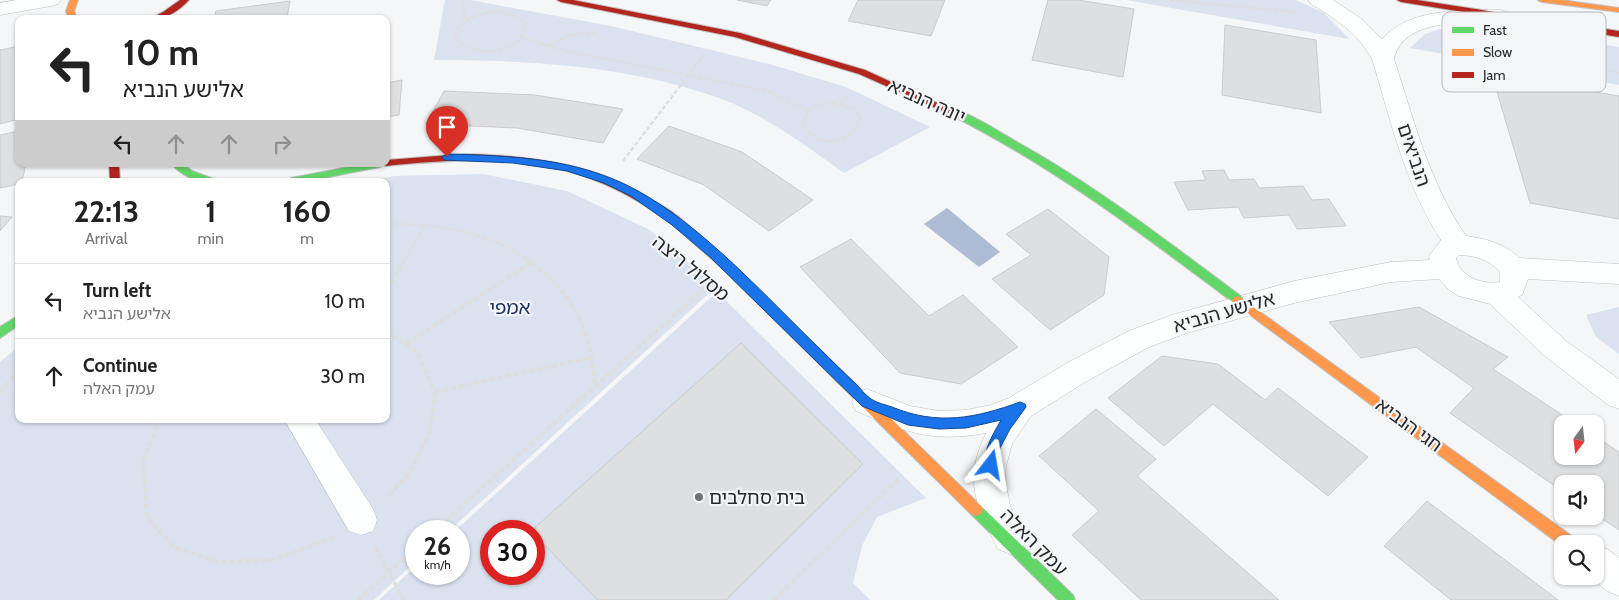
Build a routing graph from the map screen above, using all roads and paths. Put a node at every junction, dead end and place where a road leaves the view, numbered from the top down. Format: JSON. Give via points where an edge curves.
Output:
{"nodes":[{"id":1,"x":51,"y":0,"type":"edge"},
{"id":2,"x":74,"y":0,"type":"edge"},
{"id":3,"x":463,"y":0,"type":"edge"},
{"id":4,"x":561,"y":0,"type":"edge"},
{"id":5,"x":1318,"y":0,"type":"edge"},
{"id":6,"x":1400,"y":0,"type":"edge"},
{"id":7,"x":1542,"y":0,"type":"edge"},
{"id":8,"x":177,"y":8,"type":"edge"},
{"id":9,"x":0,"y":9,"type":"edge"},
{"id":10,"x":1619,"y":10,"type":"edge"},
{"id":11,"x":1476,"y":12,"type":"edge"},
{"id":12,"x":72,"y":15,"type":"edge"},
{"id":13,"x":162,"y":15,"type":"edge"},
{"id":14,"x":465,"y":20,"type":"junction"},
{"id":15,"x":1442,"y":20,"type":"edge"},
{"id":16,"x":15,"y":26,"type":"edge"},
{"id":17,"x":0,"y":28,"type":"edge"},
{"id":18,"x":721,"y":32,"type":"junction"},
{"id":19,"x":1606,"y":32,"type":"edge"},
{"id":20,"x":1619,"y":34,"type":"edge"},
{"id":21,"x":522,"y":37,"type":"junction"},
{"id":22,"x":1383,"y":59,"type":"junction"},
{"id":23,"x":690,"y":74,"type":"junction"},
{"id":24,"x":808,"y":111,"type":"junction"},
{"id":25,"x":390,"y":163,"type":"edge"},
{"id":26,"x":180,"y":167,"type":"edge"},
{"id":27,"x":364,"y":167,"type":"edge"},
{"id":28,"x":198,"y":178,"type":"edge"},
{"id":29,"x":307,"y":178,"type":"edge"},
{"id":30,"x":608,"y":181,"type":"junction"},
{"id":31,"x":390,"y":224,"type":"edge"},
{"id":32,"x":425,"y":224,"type":"junction"},
{"id":33,"x":1451,"y":257,"type":"junction"},
{"id":34,"x":532,"y":262,"type":"junction"},
{"id":35,"x":728,"y":267,"type":"junction"},
{"id":36,"x":1511,"y":268,"type":"junction"},
{"id":37,"x":1619,"y":274,"type":"edge"},
{"id":38,"x":390,"y":284,"type":"edge"},
{"id":39,"x":1497,"y":294,"type":"junction"},
{"id":40,"x":1248,"y":305,"type":"junction"},
{"id":41,"x":15,"y":322,"type":"edge"},
{"id":42,"x":0,"y":333,"type":"edge"},
{"id":43,"x":406,"y":344,"type":"dead end"},
{"id":44,"x":593,"y":357,"type":"junction"},
{"id":45,"x":15,"y":375,"type":"edge"},
{"id":46,"x":595,"y":387,"type":"junction"},
{"id":47,"x":435,"y":392,"type":"dead end"},
{"id":48,"x":0,"y":393,"type":"edge"},
{"id":49,"x":1619,"y":396,"type":"edge"},
{"id":50,"x":866,"y":402,"type":"junction"},
{"id":51,"x":1020,"y":407,"type":"junction"},
{"id":52,"x":159,"y":423,"type":"edge"},
{"id":53,"x":301,"y":423,"type":"edge"},
{"id":54,"x":922,"y":456,"type":"junction"},
{"id":55,"x":147,"y":518,"type":"dead end"},
{"id":56,"x":361,"y":520,"type":"dead end"},
{"id":57,"x":446,"y":520,"type":"edge"},
{"id":58,"x":1559,"y":535,"type":"edge"},
{"id":59,"x":1013,"y":545,"type":"junction"},
{"id":60,"x":405,"y":558,"type":"edge"},
{"id":61,"x":1604,"y":568,"type":"edge"},
{"id":62,"x":389,"y":572,"type":"junction"},
{"id":63,"x":1619,"y":579,"type":"edge"},
{"id":64,"x":358,"y":600,"type":"edge"},
{"id":65,"x":404,"y":600,"type":"edge"},
{"id":66,"x":774,"y":600,"type":"edge"},
{"id":67,"x":1068,"y":600,"type":"edge"}],
"edges":[{"from":1,"to":9,"type":"street"},
{"from":2,"to":12,"type":"street"},
{"from":3,"to":14,"type":"path"},
{"from":4,"to":18,"type":"street","name":"יונה הנביא"},
{"from":5,"to":22,"type":"street","name":"הנביאים","via":[[1360,27],[1375,42]]},
{"from":6,"to":11,"type":"street"},
{"from":7,"to":10,"type":"street"},
{"from":8,"to":13,"type":"street"},
{"from":14,"to":21,"type":"path","via":[[494,11],[515,14],[525,23]]},
{"from":14,"to":21,"type":"path","via":[[455,34],[456,40],[466,49],[483,52],[502,49]]},
{"from":15,"to":22,"type":"street","via":[[1413,24],[1398,33],[1387,45]]},
{"from":16,"to":17,"type":"street"},
{"from":18,"to":23,"type":"path"},
{"from":18,"to":40,"type":"street","name":"יונה הנביא","via":[[862,72],[984,127],[1112,207]]},
{"from":19,"to":20,"type":"street"},
{"from":21,"to":23,"type":"path","via":[[565,51]]},
{"from":22,"to":33,"type":"street","name":"הנביאים","via":[[1423,184],[1440,218]]},
{"from":23,"to":24,"type":"path","via":[[768,92]]},
{"from":23,"to":30,"type":"path"},
{"from":24,"to":24,"type":"path","via":[[804,124],[811,134],[819,138],[848,138],[861,124],[856,112],[841,104],[822,104]]},
{"from":25,"to":30,"type":"street","name":"עמק האלה","via":[[447,157],[533,161]]},
{"from":26,"to":28,"type":"street"},
{"from":27,"to":29,"type":"street"},
{"from":30,"to":35,"type":"street","name":"עמק האלה","via":[[663,212]]},
{"from":31,"to":32,"type":"path"},
{"from":32,"to":34,"type":"path","via":[[460,229],[492,239]]},
{"from":32,"to":38,"type":"path"},
{"from":33,"to":36,"type":"street","via":[[1469,245],[1493,253]]},
{"from":33,"to":39,"type":"street","via":[[1452,277],[1474,290]]},
{"from":33,"to":40,"type":"street","name":"אלישע הנביא"},
{"from":34,"to":43,"type":"path"},
{"from":34,"to":44,"type":"path","via":[[566,296],[584,325]]},
{"from":35,"to":46,"type":"path"},
{"from":35,"to":50,"type":"street","name":"עמק האלה"},
{"from":36,"to":37,"type":"street"},
{"from":36,"to":39,"type":"street","via":[[1515,282],[1512,288]]},
{"from":39,"to":49,"type":"street","via":[[1556,349]]},
{"from":40,"to":51,"type":"street","name":"אלישע הנביא","via":[[1139,339]]},
{"from":40,"to":58,"type":"street","name":"חגי הנביא"},
{"from":41,"to":42,"type":"street"},
{"from":44,"to":46,"type":"path"},
{"from":44,"to":47,"type":"path"},
{"from":45,"to":48,"type":"path"},
{"from":46,"to":57,"type":"path"},
{"from":50,"to":51,"type":"street","name":"אלישע הנביא","via":[[908,419],[939,424],[994,418]]},
{"from":50,"to":54,"type":"street","name":"עמק האלה"},
{"from":51,"to":59,"type":"street","name":"אלישע הנביא","via":[[1005,425],[993,449],[990,480],[994,508]]},
{"from":52,"to":55,"type":"path","via":[[142,460]]},
{"from":53,"to":56,"type":"street"},
{"from":54,"to":59,"type":"street","name":"עמק האלה"},
{"from":54,"to":66,"type":"path"},
{"from":59,"to":67,"type":"street","name":"עמק האלה"},
{"from":60,"to":62,"type":"path"},
{"from":61,"to":63,"type":"street"},
{"from":62,"to":64,"type":"path"},
{"from":62,"to":65,"type":"path"}]}
